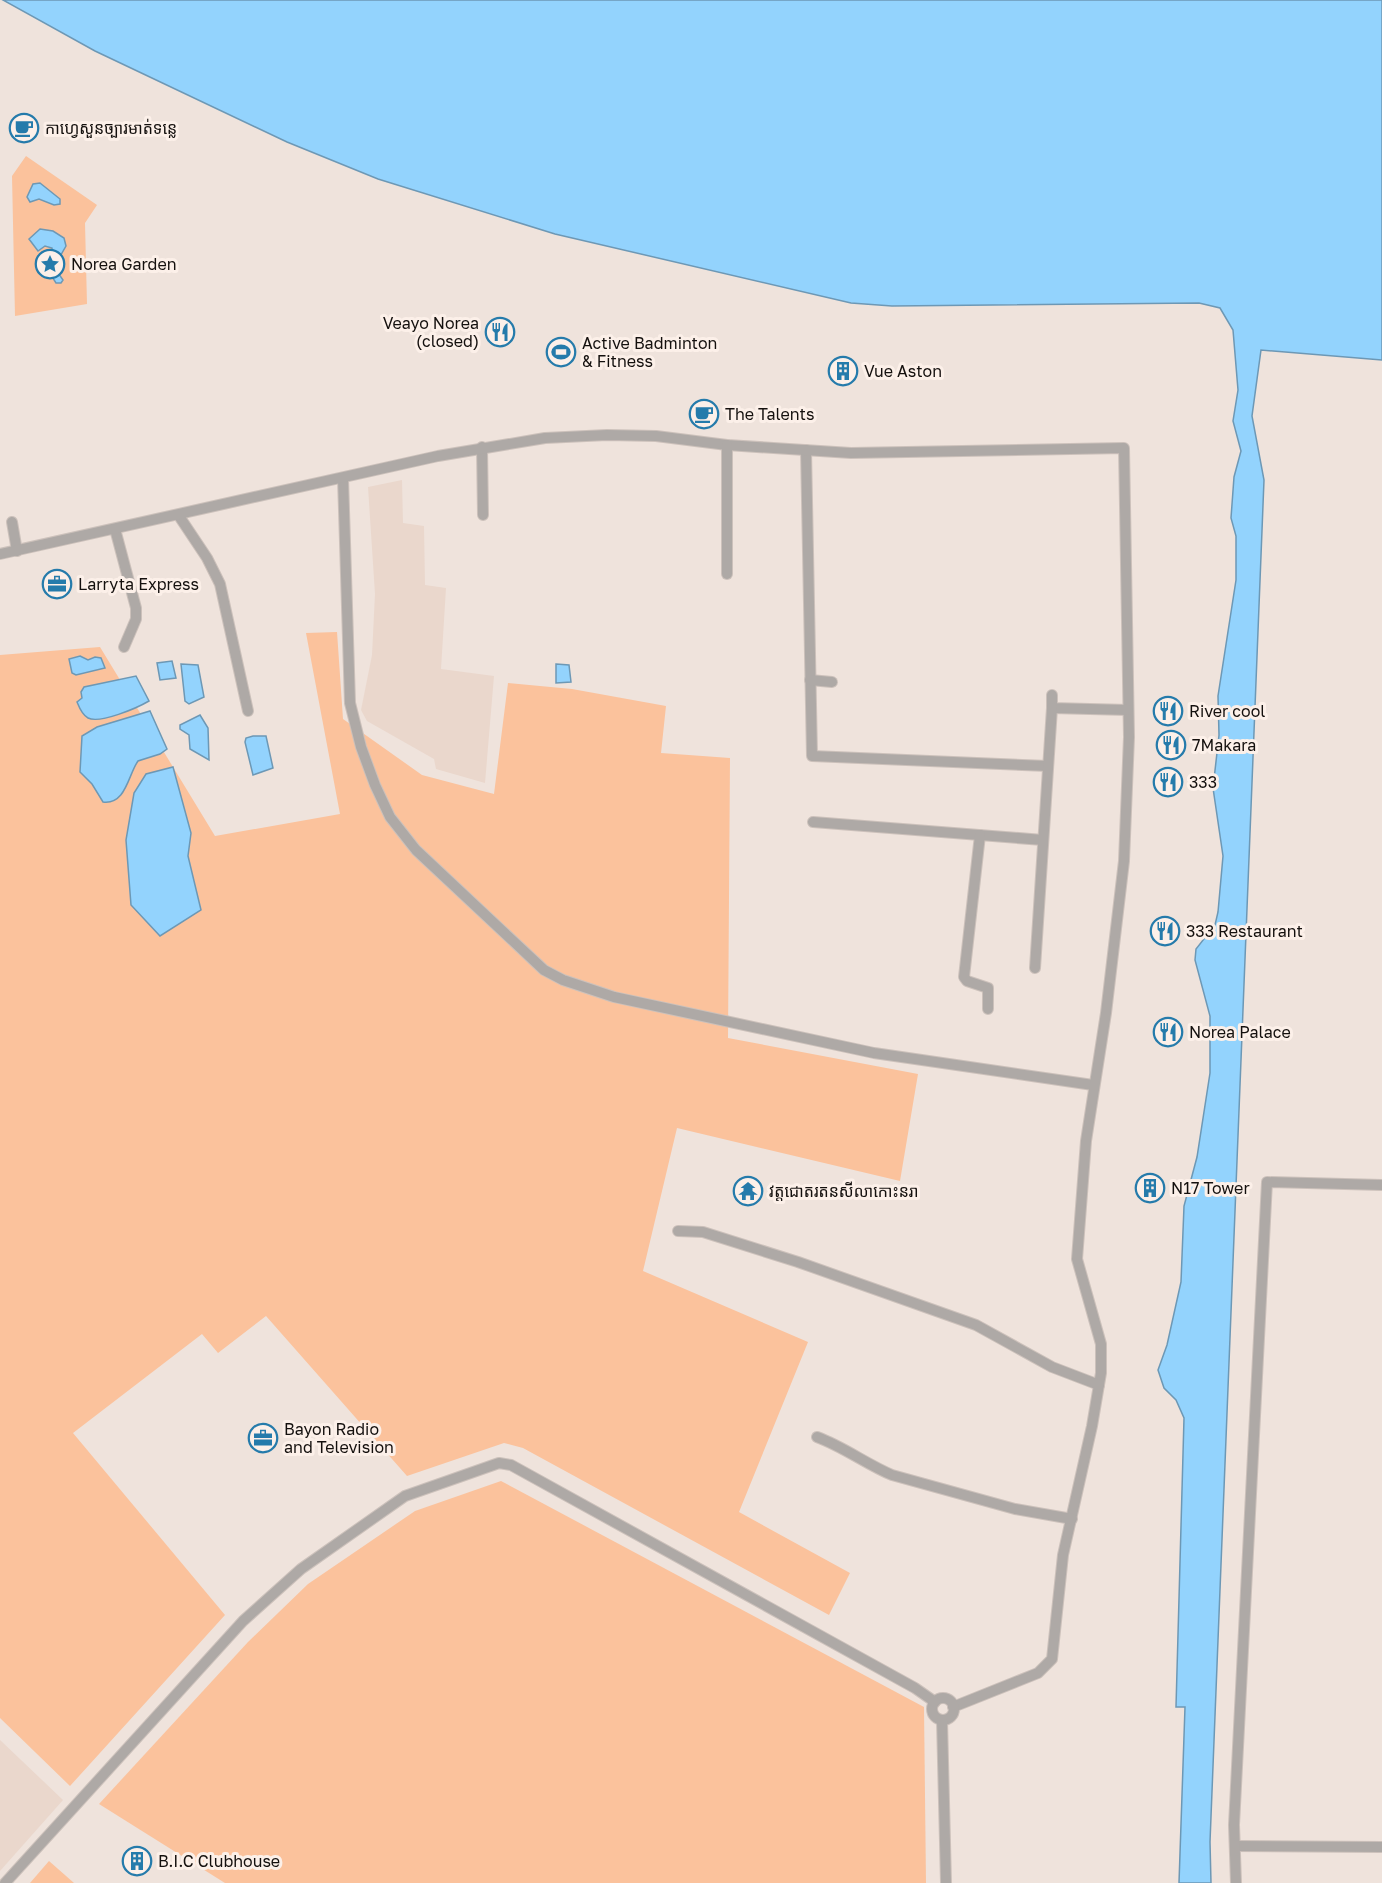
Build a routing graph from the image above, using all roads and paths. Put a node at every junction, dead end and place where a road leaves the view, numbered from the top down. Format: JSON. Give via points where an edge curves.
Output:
{"nodes":[{"id":1,"x":727,"y":445,"type":"junction"},
{"id":2,"x":482,"y":447,"type":"junction"},
{"id":3,"x":806,"y":450,"type":"junction"},
{"id":4,"x":343,"y":478,"type":"junction"},
{"id":5,"x":483,"y":515,"type":"dead end"},
{"id":6,"x":178,"y":516,"type":"junction"},
{"id":7,"x":12,"y":522,"type":"dead end"},
{"id":8,"x":115,"y":530,"type":"junction"},
{"id":9,"x":17,"y":551,"type":"junction"},
{"id":10,"x":0,"y":554,"type":"edge"},
{"id":11,"x":727,"y":574,"type":"dead end"},
{"id":12,"x":124,"y":647,"type":"dead end"},
{"id":13,"x":810,"y":680,"type":"junction"},
{"id":14,"x":832,"y":682,"type":"dead end"},
{"id":15,"x":1052,"y":695,"type":"dead end"},
{"id":16,"x":1052,"y":708,"type":"junction"},
{"id":17,"x":1128,"y":710,"type":"junction"},
{"id":18,"x":248,"y":711,"type":"dead end"},
{"id":19,"x":1048,"y":766,"type":"junction"},
{"id":20,"x":813,"y":822,"type":"dead end"},
{"id":21,"x":980,"y":835,"type":"junction"},
{"id":22,"x":1043,"y":840,"type":"junction"},
{"id":23,"x":1035,"y":968,"type":"dead end"},
{"id":24,"x":988,"y":1009,"type":"dead end"},
{"id":25,"x":1093,"y":1085,"type":"junction"},
{"id":26,"x":1382,"y":1185,"type":"edge"},
{"id":27,"x":678,"y":1231,"type":"dead end"},
{"id":28,"x":1099,"y":1385,"type":"junction"},
{"id":29,"x":817,"y":1437,"type":"dead end"},
{"id":30,"x":1072,"y":1519,"type":"junction"},
{"id":31,"x":935,"y":1702,"type":"junction"},
{"id":32,"x":953,"y":1707,"type":"junction"},
{"id":33,"x":942,"y":1720,"type":"junction"},
{"id":34,"x":1235,"y":1846,"type":"junction"},
{"id":35,"x":1382,"y":1847,"type":"edge"},
{"id":36,"x":5,"y":1883,"type":"edge"},
{"id":37,"x":946,"y":1883,"type":"edge"},
{"id":38,"x":1236,"y":1883,"type":"edge"}],
"edges":[{"from":1,"to":2,"type":"street","via":[[656,436],[607,435],[554,437]]},
{"from":1,"to":3,"type":"street"},
{"from":1,"to":11,"type":"street"},
{"from":2,"to":4,"type":"street"},
{"from":2,"to":5,"type":"street"},
{"from":3,"to":13,"type":"street"},
{"from":3,"to":17,"type":"street","via":[[851,453],[1124,448]]},
{"from":4,"to":6,"type":"street"},
{"from":4,"to":25,"type":"street","via":[[350,704],[375,785],[390,818],[416,850],[534,962],[563,980],[625,1000],[874,1053]]},
{"from":6,"to":8,"type":"street"},
{"from":6,"to":18,"type":"street","via":[[220,584]]},
{"from":7,"to":9,"type":"street"},
{"from":8,"to":9,"type":"street"},
{"from":8,"to":12,"type":"street","via":[[136,608],[136,619]]},
{"from":9,"to":10,"type":"street"},
{"from":13,"to":14,"type":"street"},
{"from":13,"to":19,"type":"street","via":[[812,756]]},
{"from":15,"to":16,"type":"street"},
{"from":16,"to":17,"type":"street"},
{"from":16,"to":19,"type":"street"},
{"from":17,"to":25,"type":"street","via":[[1121,893]]},
{"from":19,"to":22,"type":"street"},
{"from":20,"to":21,"type":"street"},
{"from":21,"to":22,"type":"street"},
{"from":21,"to":24,"type":"street","via":[[964,977],[988,988]]},
{"from":22,"to":23,"type":"street"},
{"from":25,"to":28,"type":"street","via":[[1077,1264],[1101,1344]]},
{"from":26,"to":34,"type":"street","via":[[1267,1182]]},
{"from":27,"to":28,"type":"street","via":[[703,1232],[892,1294],[976,1325],[1052,1367]]},
{"from":28,"to":30,"type":"street"},
{"from":29,"to":30,"type":"street","via":[[892,1475],[1015,1509]]},
{"from":30,"to":32,"type":"street","via":[[1063,1555],[1052,1659],[1038,1673]]},
{"from":31,"to":32,"type":"street","via":[[944,1699]]},
{"from":31,"to":33,"type":"street","via":[[933,1713]]},
{"from":31,"to":36,"type":"street","via":[[550,1486],[511,1465],[499,1463],[405,1496],[270,1594]]},
{"from":32,"to":33,"type":"street","via":[[950,1717]]},
{"from":33,"to":37,"type":"street"},
{"from":34,"to":35,"type":"street"},
{"from":34,"to":38,"type":"street"}]}
